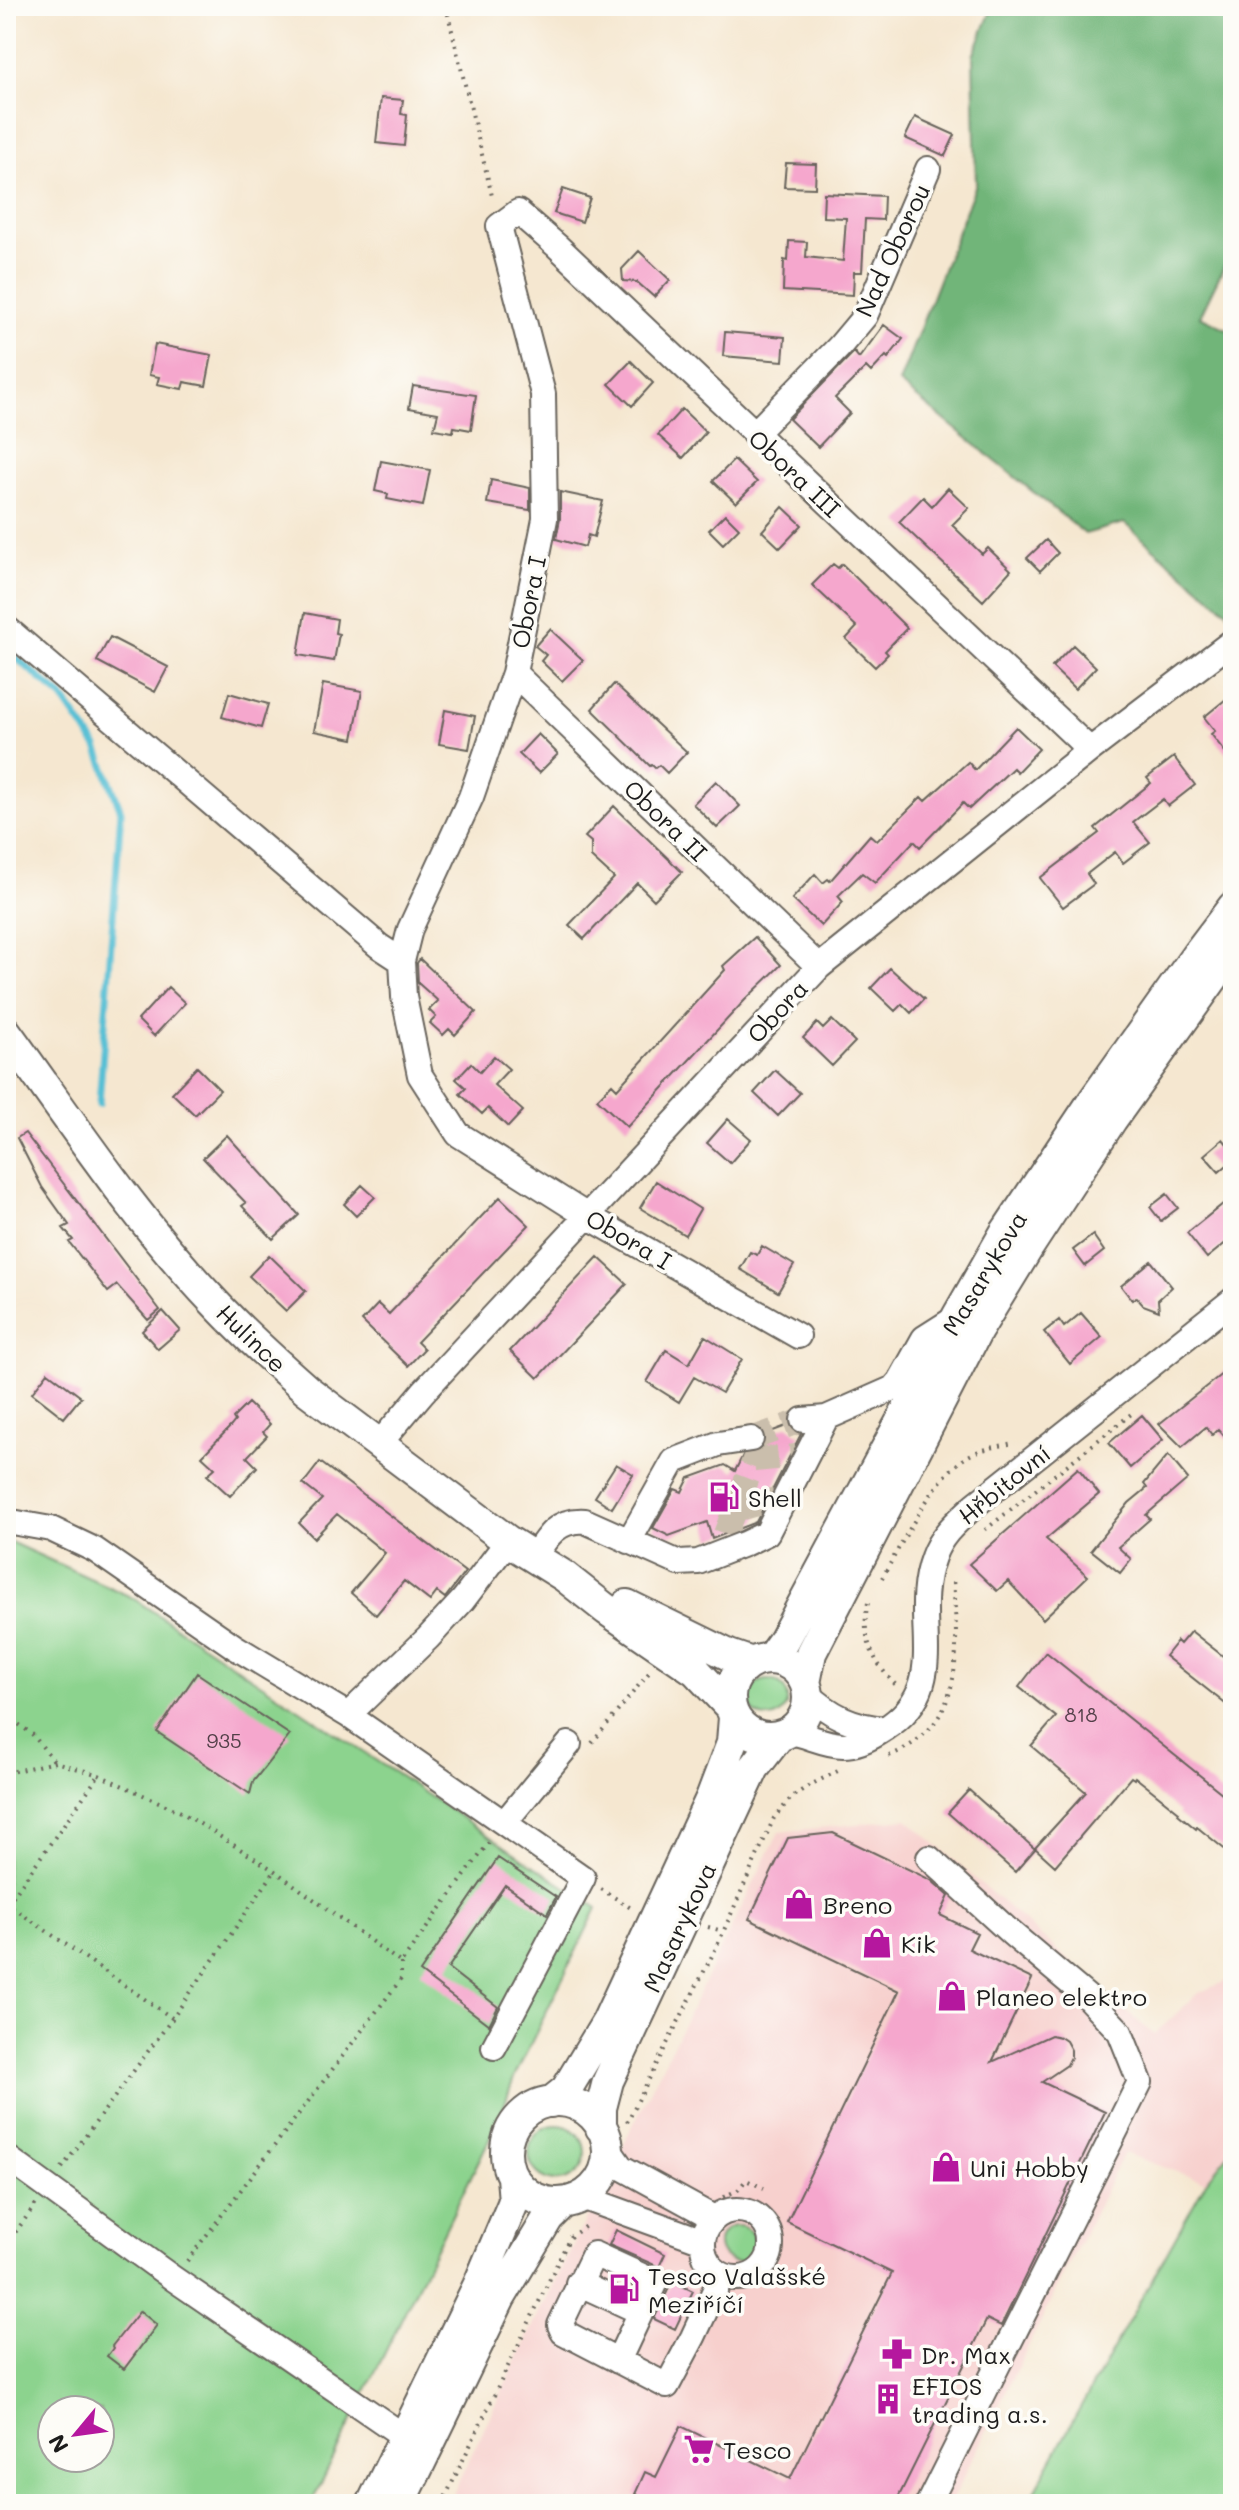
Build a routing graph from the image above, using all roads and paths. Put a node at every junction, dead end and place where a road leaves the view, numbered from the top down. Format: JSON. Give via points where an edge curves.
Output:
{"nodes":[{"id":1,"x":446,"y":6,"type":"edge"},
{"id":2,"x":928,"y":169,"type":"dead end"},
{"id":3,"x":499,"y":226,"type":"junction"},
{"id":4,"x":754,"y":434,"type":"junction"},
{"id":5,"x":6,"y":628,"type":"edge"},
{"id":6,"x":1233,"y":641,"type":"edge"},
{"id":7,"x":514,"y":673,"type":"junction"},
{"id":8,"x":1090,"y":750,"type":"junction"},
{"id":9,"x":1233,"y":907,"type":"edge"},
{"id":10,"x":1233,"y":950,"type":"edge"},
{"id":11,"x":402,"y":961,"type":"junction"},
{"id":12,"x":819,"y":967,"type":"junction"},
{"id":13,"x":6,"y":997,"type":"edge"},
{"id":14,"x":10,"y":1021,"type":"edge"},
{"id":15,"x":1102,"y":1112,"type":"junction"},
{"id":16,"x":589,"y":1217,"type":"junction"},
{"id":17,"x":1233,"y":1300,"type":"edge"},
{"id":18,"x":957,"y":1317,"type":"junction"},
{"id":19,"x":798,"y":1336,"type":"dead end"},
{"id":20,"x":1139,"y":1407,"type":"dead end"},
{"id":21,"x":751,"y":1439,"type":"tunnel mouth"},
{"id":22,"x":379,"y":1444,"type":"junction"},
{"id":23,"x":6,"y":1521,"type":"edge"},
{"id":24,"x":979,"y":1536,"type":"dead end"},
{"id":25,"x":508,"y":1541,"type":"junction"},
{"id":26,"x":629,"y":1541,"type":"junction"},
{"id":27,"x":534,"y":1557,"type":"junction"},
{"id":28,"x":953,"y":1567,"type":"dead end"},
{"id":29,"x":564,"y":1576,"type":"junction"},
{"id":30,"x":761,"y":1661,"type":"junction"},
{"id":31,"x":807,"y":1688,"type":"junction"},
{"id":32,"x":733,"y":1712,"type":"junction"},
{"id":33,"x":6,"y":1715,"type":"edge"},
{"id":34,"x":348,"y":1715,"type":"junction"},
{"id":35,"x":885,"y":1729,"type":"junction"},
{"id":36,"x":784,"y":1734,"type":"junction"},
{"id":37,"x":569,"y":1744,"type":"dead end"},
{"id":38,"x":887,"y":1757,"type":"dead end"},
{"id":39,"x":55,"y":1762,"type":"junction"},
{"id":40,"x":848,"y":1768,"type":"dead end"},
{"id":41,"x":6,"y":1773,"type":"edge"},
{"id":42,"x":99,"y":1775,"type":"junction"},
{"id":43,"x":504,"y":1823,"type":"junction"},
{"id":44,"x":929,"y":1858,"type":"dead end"},
{"id":45,"x":275,"y":1871,"type":"junction"},
{"id":46,"x":583,"y":1878,"type":"junction"},
{"id":47,"x":638,"y":1899,"type":"dead end"},
{"id":48,"x":6,"y":1904,"type":"edge"},
{"id":49,"x":401,"y":1963,"type":"junction"},
{"id":50,"x":172,"y":2019,"type":"junction"},
{"id":51,"x":494,"y":2047,"type":"dead end"},
{"id":52,"x":551,"y":2102,"type":"junction"},
{"id":53,"x":610,"y":2135,"type":"junction"},
{"id":54,"x":6,"y":2157,"type":"edge"},
{"id":55,"x":512,"y":2177,"type":"junction"},
{"id":56,"x":49,"y":2187,"type":"junction"},
{"id":57,"x":764,"y":2188,"type":"dead end"},
{"id":58,"x":710,"y":2190,"type":"dead end"},
{"id":59,"x":572,"y":2200,"type":"junction"},
{"id":60,"x":714,"y":2218,"type":"junction"},
{"id":61,"x":703,"y":2241,"type":"junction"},
{"id":62,"x":6,"y":2245,"type":"edge"},
{"id":63,"x":722,"y":2275,"type":"junction"},
{"id":64,"x":174,"y":2279,"type":"junction"},
{"id":65,"x":578,"y":2283,"type":"junction"},
{"id":66,"x":641,"y":2312,"type":"junction"},
{"id":67,"x":618,"y":2361,"type":"junction"},
{"id":68,"x":405,"y":2437,"type":"junction"},
{"id":69,"x":372,"y":2504,"type":"edge"},
{"id":70,"x":400,"y":2504,"type":"edge"},
{"id":71,"x":928,"y":2504,"type":"edge"}],
"edges":[{"from":1,"to":3,"type":"path"},
{"from":2,"to":4,"type":"street","name":"Nad Oborou","via":[[865,316]]},
{"from":3,"to":4,"type":"street","name":"Obora III","via":[[518,212]]},
{"from":3,"to":7,"type":"street","name":"Obora I","via":[[543,394],[545,519]]},
{"from":4,"to":8,"type":"street","name":"Obora III"},
{"from":5,"to":11,"type":"street"},
{"from":6,"to":8,"type":"street","name":"Obora"},
{"from":7,"to":11,"type":"street","name":"Obora I","via":[[471,797],[410,929]]},
{"from":7,"to":12,"type":"street","name":"Obora II"},
{"from":8,"to":12,"type":"street","name":"Obora"},
{"from":9,"to":15,"type":"main road","name":"Masarykova","via":[[1198,953]]},
{"from":10,"to":15,"type":"main road","name":"Masarykova"},
{"from":11,"to":16,"type":"street","name":"Obora I","via":[[420,1075],[458,1134]]},
{"from":12,"to":16,"type":"street","name":"Obora"},
{"from":13,"to":14,"type":"path"},
{"from":14,"to":22,"type":"main road","name":"Hulince","via":[[129,1200],[214,1302],[307,1390]]},
{"from":15,"to":18,"type":"main road","name":"Masarykova","via":[[1005,1233]]},
{"from":15,"to":31,"type":"main road","name":"Masarykova","via":[[977,1331],[811,1653]]},
{"from":16,"to":19,"type":"street","name":"Obora I"},
{"from":16,"to":22,"type":"street","name":"Obora"},
{"from":17,"to":35,"type":"street","name":"Hřbitovní","via":[[945,1534],[932,1557],[925,1590],[922,1687],[909,1711]]},
{"from":18,"to":26,"type":"street","via":[[924,1338],[894,1388],[814,1419],[767,1533],[722,1544],[698,1562],[679,1563]]},
{"from":18,"to":30,"type":"main road","name":"Masarykova","via":[[795,1620]]},
{"from":20,"to":24,"type":"path"},
{"from":21,"to":26,"type":"street","via":[[718,1444],[674,1461]]},
{"from":22,"to":25,"type":"main road","name":"Hulince"},
{"from":23,"to":34,"type":"street","via":[[51,1529],[95,1550],[235,1647]]},
{"from":25,"to":27,"type":"main road","name":"Hulince"},
{"from":25,"to":34,"type":"street","via":[[463,1600]]},
{"from":26,"to":27,"type":"street","via":[[576,1520],[550,1533]]},
{"from":27,"to":29,"type":"main road","name":"Hulince"},
{"from":28,"to":38,"type":"path","via":[[957,1639],[948,1697],[928,1733]]},
{"from":29,"to":30,"type":"main road","name":"Hulince","via":[[729,1655]]},
{"from":29,"to":32,"type":"main road","name":"Hulince","via":[[696,1671]]},
{"from":30,"to":31,"type":"main road","via":[[791,1666]]},
{"from":30,"to":32,"type":"main road","via":[[741,1670],[734,1682]]},
{"from":31,"to":35,"type":"street","via":[[846,1721]]},
{"from":31,"to":36,"type":"main road","via":[[804,1716]]},
{"from":32,"to":36,"type":"main road","via":[[749,1732],[769,1738]]},
{"from":32,"to":52,"type":"main road","name":"Masarykova","via":[[732,1743],[711,1798],[607,2022],[566,2090]]},
{"from":33,"to":39,"type":"path","via":[[32,1734]]},
{"from":34,"to":43,"type":"street"},
{"from":35,"to":36,"type":"street","name":"Hřbitovní","via":[[842,1745]]},
{"from":36,"to":53,"type":"main road","name":"Masarykova","via":[[754,1768],[608,2081],[601,2108]]},
{"from":37,"to":43,"type":"street"},
{"from":39,"to":41,"type":"path"},
{"from":39,"to":42,"type":"path"},
{"from":40,"to":53,"type":"path","via":[[808,1786],[774,1818],[716,1948],[630,2117]]},
{"from":42,"to":45,"type":"path","via":[[181,1812]]},
{"from":42,"to":48,"type":"path"},
{"from":43,"to":46,"type":"street"},
{"from":43,"to":49,"type":"path"},
{"from":44,"to":71,"type":"street","via":[[1104,2015],[1120,2032],[1140,2082]]},
{"from":45,"to":49,"type":"path"},
{"from":45,"to":50,"type":"path"},
{"from":46,"to":47,"type":"path","via":[[633,1909]]},
{"from":46,"to":51,"type":"street"},
{"from":48,"to":50,"type":"path"},
{"from":49,"to":64,"type":"path","via":[[401,1979]]},
{"from":50,"to":56,"type":"path"},
{"from":52,"to":53,"type":"main road","via":[[580,2107]]},
{"from":52,"to":55,"type":"main road","name":"Masarykova","via":[[532,2108],[512,2129],[506,2148]]},
{"from":53,"to":59,"type":"main road","name":"Masarykova","via":[[602,2176]]},
{"from":53,"to":60,"type":"street","via":[[621,2167]]},
{"from":54,"to":56,"type":"street"},
{"from":55,"to":59,"type":"main road","via":[[534,2198]]},
{"from":55,"to":68,"type":"main road","name":"Masarykova","via":[[514,2201]]},
{"from":56,"to":62,"type":"path"},
{"from":56,"to":64,"type":"street"},
{"from":57,"to":58,"type":"path","via":[[746,2180],[724,2197]]},
{"from":59,"to":61,"type":"street"},
{"from":59,"to":70,"type":"main road","name":"Masarykova","via":[[548,2218],[500,2298]]},
{"from":60,"to":61,"type":"street"},
{"from":60,"to":63,"type":"street","via":[[739,2209],[752,2213],[763,2221],[772,2246],[760,2270],[748,2277]]},
{"from":61,"to":63,"type":"street","via":[[711,2267]]},
{"from":63,"to":67,"type":"street","via":[[667,2386]]},
{"from":64,"to":68,"type":"street"},
{"from":65,"to":66,"type":"street"},
{"from":65,"to":66,"type":"street","via":[[594,2254],[655,2282]]},
{"from":65,"to":67,"type":"street","via":[[560,2325],[563,2332]]},
{"from":66,"to":67,"type":"street"},
{"from":68,"to":69,"type":"main road","name":"Masarykova"}]}
